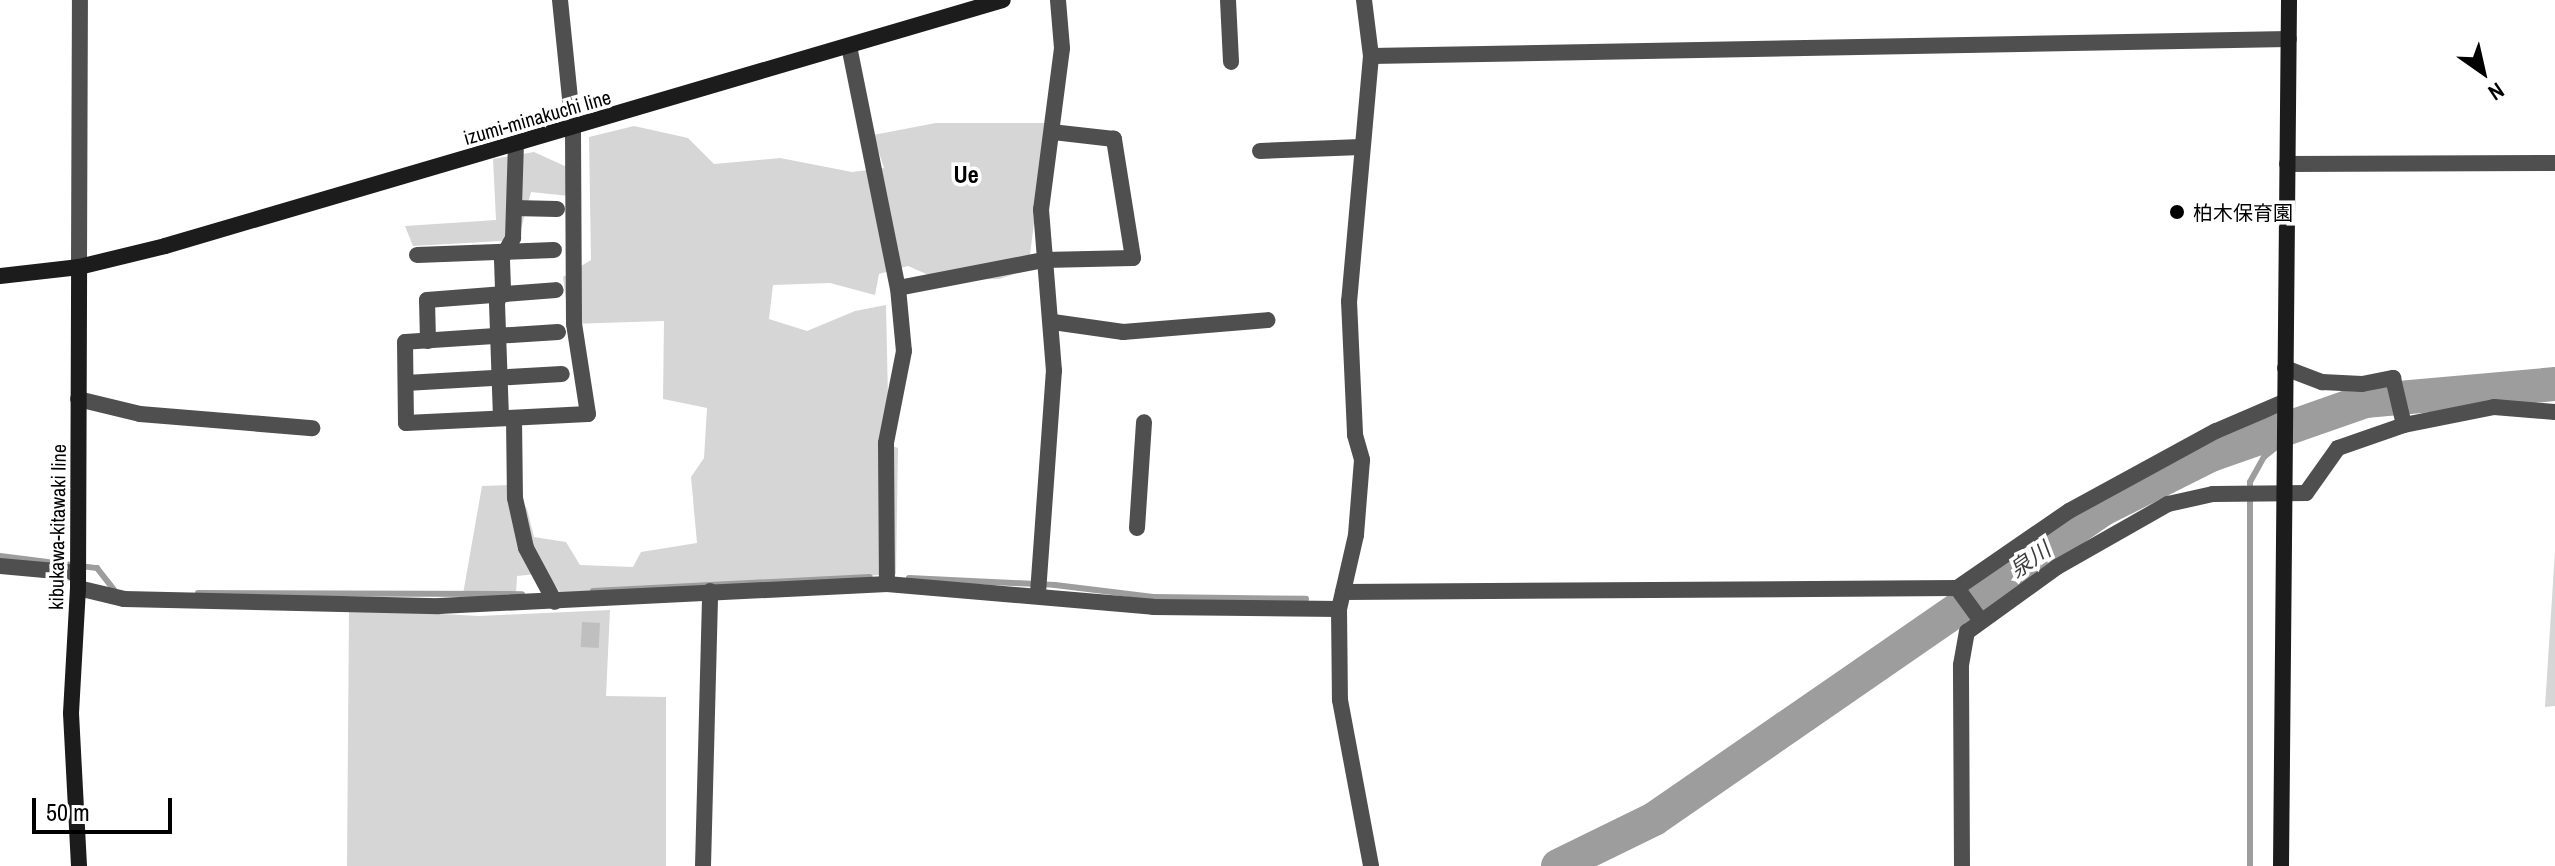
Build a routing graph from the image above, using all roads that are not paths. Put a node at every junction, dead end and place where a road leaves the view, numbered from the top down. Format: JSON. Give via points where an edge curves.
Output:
{"nodes":[{"id":1,"x":80,"y":0,"type":"edge"},
{"id":2,"x":560,"y":0,"type":"edge"},
{"id":3,"x":1003,"y":0,"type":"edge"},
{"id":4,"x":1058,"y":0,"type":"edge"},
{"id":5,"x":1228,"y":0,"type":"edge"},
{"id":6,"x":1364,"y":0,"type":"edge"},
{"id":7,"x":2289,"y":0,"type":"edge"},
{"id":8,"x":2289,"y":39,"type":"junction"},
{"id":9,"x":849,"y":46,"type":"junction"},
{"id":10,"x":1371,"y":56,"type":"junction"},
{"id":11,"x":1231,"y":62,"type":"dead end"},
{"id":12,"x":573,"y":128,"type":"junction"},
{"id":13,"x":1053,"y":132,"type":"junction"},
{"id":14,"x":516,"y":144,"type":"junction"},
{"id":15,"x":1361,"y":147,"type":"junction"},
{"id":16,"x":1260,"y":151,"type":"dead end"},
{"id":17,"x":2555,"y":163,"type":"edge"},
{"id":18,"x":2287,"y":164,"type":"junction"},
{"id":19,"x":514,"y":208,"type":"junction"},
{"id":20,"x":557,"y":209,"type":"dead end"},
{"id":21,"x":554,"y":250,"type":"dead end"},
{"id":22,"x":505,"y":252,"type":"junction"},
{"id":23,"x":417,"y":255,"type":"dead end"},
{"id":24,"x":1044,"y":260,"type":"junction"},
{"id":25,"x":79,"y":267,"type":"junction"},
{"id":26,"x":0,"y":276,"type":"edge"},
{"id":27,"x":898,"y":288,"type":"junction"},
{"id":28,"x":556,"y":290,"type":"dead end"},
{"id":29,"x":500,"y":294,"type":"junction"},
{"id":30,"x":1268,"y":320,"type":"dead end"},
{"id":31,"x":1053,"y":322,"type":"junction"},
{"id":32,"x":558,"y":332,"type":"dead end"},
{"id":33,"x":498,"y":336,"type":"junction"},
{"id":34,"x":428,"y":341,"type":"junction"},
{"id":35,"x":2285,"y":368,"type":"junction"},
{"id":36,"x":562,"y":374,"type":"dead end"},
{"id":37,"x":499,"y":378,"type":"junction"},
{"id":38,"x":406,"y":383,"type":"junction"},
{"id":39,"x":78,"y":399,"type":"junction"},
{"id":40,"x":2284,"y":407,"type":"junction"},
{"id":41,"x":2555,"y":412,"type":"edge"},
{"id":42,"x":508,"y":418,"type":"junction"},
{"id":43,"x":1144,"y":422,"type":"dead end"},
{"id":44,"x":2404,"y":423,"type":"junction"},
{"id":45,"x":312,"y":428,"type":"dead end"},
{"id":46,"x":2283,"y":496,"type":"junction"},
{"id":47,"x":1137,"y":528,"type":"dead end"},
{"id":48,"x":0,"y":566,"type":"edge"},
{"id":49,"x":78,"y":581,"type":"junction"},
{"id":50,"x":887,"y":584,"type":"junction"},
{"id":51,"x":1960,"y":590,"type":"junction"},
{"id":52,"x":710,"y":591,"type":"junction"},
{"id":53,"x":1038,"y":593,"type":"junction"},
{"id":54,"x":1341,"y":600,"type":"junction"},
{"id":55,"x":555,"y":602,"type":"junction"},
{"id":56,"x":1979,"y":617,"type":"junction"},
{"id":57,"x":79,"y":866,"type":"edge"},
{"id":58,"x":703,"y":866,"type":"edge"},
{"id":59,"x":1371,"y":866,"type":"edge"},
{"id":60,"x":1962,"y":866,"type":"edge"},
{"id":61,"x":2281,"y":866,"type":"edge"}],
"edges":[{"from":1,"to":25,"type":"street"},
{"from":2,"to":12,"type":"street"},
{"from":3,"to":9,"type":"main road","name":"izumi-minakuchi line"},
{"from":4,"to":13,"type":"street","via":[[1062,48]]},
{"from":5,"to":11,"type":"street"},
{"from":6,"to":10,"type":"street"},
{"from":7,"to":8,"type":"main road"},
{"from":8,"to":10,"type":"street"},
{"from":8,"to":18,"type":"main road"},
{"from":9,"to":12,"type":"main road","name":"izumi-minakuchi line"},
{"from":9,"to":27,"type":"street"},
{"from":10,"to":15,"type":"street"},
{"from":12,"to":14,"type":"main road","name":"izumi-minakuchi line"},
{"from":12,"to":42,"type":"street","via":[[574,324],[588,414]]},
{"from":13,"to":24,"type":"street","via":[[1041,210]]},
{"from":13,"to":24,"type":"street","via":[[1114,139],[1133,258]]},
{"from":14,"to":19,"type":"street"},
{"from":14,"to":25,"type":"main road","name":"izumi-minakuchi line"},
{"from":15,"to":16,"type":"street"},
{"from":15,"to":54,"type":"street","via":[[1349,301],[1355,435],[1362,460],[1356,535]]},
{"from":17,"to":18,"type":"street"},
{"from":18,"to":35,"type":"main road"},
{"from":19,"to":20,"type":"street"},
{"from":19,"to":22,"type":"street","via":[[513,238]]},
{"from":21,"to":22,"type":"street"},
{"from":22,"to":23,"type":"street"},
{"from":22,"to":29,"type":"street"},
{"from":24,"to":27,"type":"street"},
{"from":24,"to":31,"type":"street"},
{"from":25,"to":26,"type":"main road"},
{"from":25,"to":39,"type":"main road","name":"kibukawa-kitawaki line"},
{"from":27,"to":50,"type":"street","via":[[904,351],[886,443]]},
{"from":28,"to":29,"type":"street"},
{"from":29,"to":33,"type":"street"},
{"from":29,"to":34,"type":"street","via":[[427,300]]},
{"from":30,"to":31,"type":"street","via":[[1123,332]]},
{"from":31,"to":53,"type":"street"},
{"from":32,"to":33,"type":"street"},
{"from":33,"to":34,"type":"street"},
{"from":33,"to":37,"type":"street"},
{"from":34,"to":38,"type":"street","via":[[405,342]]},
{"from":35,"to":40,"type":"main road"},
{"from":35,"to":44,"type":"street","via":[[2322,382],[2362,384],[2393,378]]},
{"from":36,"to":37,"type":"street"},
{"from":37,"to":38,"type":"street"},
{"from":37,"to":42,"type":"street"},
{"from":38,"to":42,"type":"street","via":[[406,423]]},
{"from":39,"to":45,"type":"street","via":[[140,414]]},
{"from":39,"to":49,"type":"main road","name":"kibukawa-kitawaki line"},
{"from":40,"to":46,"type":"main road"},
{"from":40,"to":51,"type":"street","via":[[2216,431],[2069,511]]},
{"from":41,"to":44,"type":"street","via":[[2494,407]]},
{"from":42,"to":55,"type":"street","via":[[515,498],[526,548]]},
{"from":43,"to":47,"type":"street"},
{"from":44,"to":46,"type":"street","via":[[2338,448],[2315,487]]},
{"from":46,"to":56,"type":"street","via":[[2213,494],[2168,504]]},
{"from":46,"to":61,"type":"main road"},
{"from":48,"to":49,"type":"street"},
{"from":49,"to":55,"type":"street","via":[[124,599],[439,606]]},
{"from":49,"to":57,"type":"main road","name":"kibukawa-kitawaki line","via":[[71,713]]},
{"from":50,"to":52,"type":"street"},
{"from":50,"to":53,"type":"street"},
{"from":51,"to":54,"type":"street"},
{"from":51,"to":56,"type":"street"},
{"from":52,"to":55,"type":"street"},
{"from":52,"to":58,"type":"street"},
{"from":53,"to":54,"type":"street","via":[[1153,607]]},
{"from":54,"to":59,"type":"street","via":[[1340,700]]},
{"from":56,"to":60,"type":"street","via":[[1962,644]]}]}
